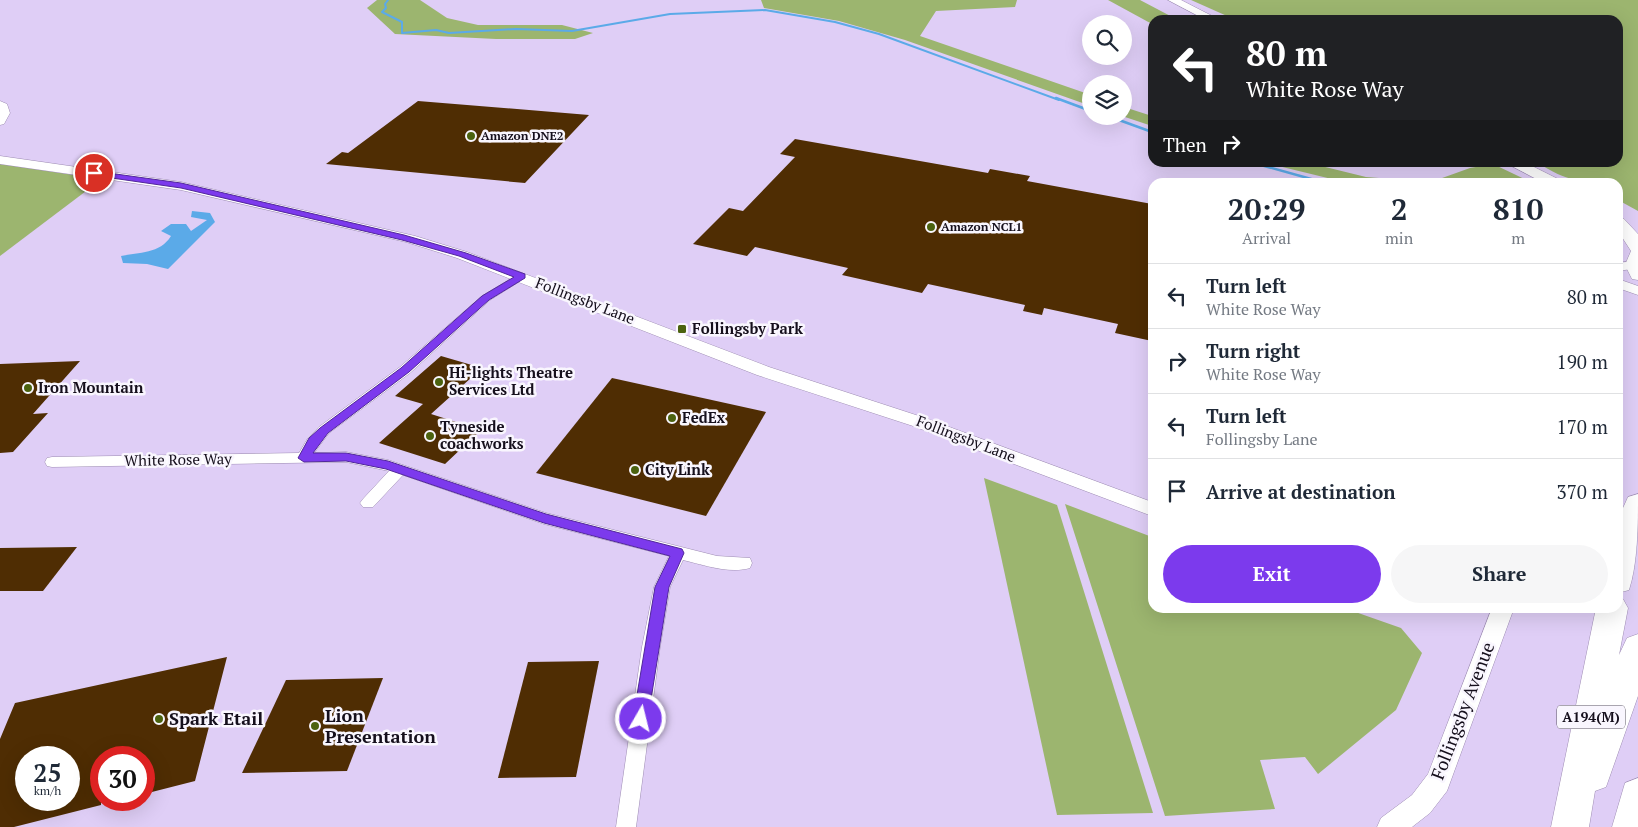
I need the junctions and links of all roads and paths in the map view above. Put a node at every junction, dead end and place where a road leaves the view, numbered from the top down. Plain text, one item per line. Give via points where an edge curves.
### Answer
1 (1173, 0) edge
2 (1204, 15) edge
3 (0, 104) edge
4 (0, 122) edge
5 (0, 160) edge
6 (1522, 167) edge
7 (1545, 178) edge
8 (1623, 213) edge
9 (1638, 220) edge
10 (1623, 227) edge
11 (1633, 262) edge
12 (521, 276) junction
13 (1623, 285) edge
14 (1638, 291) edge
15 (304, 458) junction
16 (52, 462) dead end
17 (400, 470) junction
18 (368, 503) dead end
19 (1638, 504) edge
20 (1148, 508) edge
21 (678, 553) junction
22 (1623, 554) edge
23 (744, 564) dead end
24 (1501, 613) edge
25 (1611, 613) edge
26 (1638, 648) edge
27 (1638, 796) edge
28 (626, 827) edge
29 (1390, 827) edge
30 (1570, 827) edge
31 (1576, 827) edge
32 (1631, 827) edge

1 - 2 main road
3 - 4 street via 5,113
5 - 12 street, Follingsby Lane via 181,186 410,239
6 - 7 main road
8 - 9 main road
10 - 11 main road via 1629,234
12 - 15 street via 486,298 405,370 324,430
12 - 20 street, Follingsby Lane via 763,371 919,422
13 - 14 street
15 - 16 street, White Rose Way
15 - 17 street, White Rose Way via 346,457
17 - 18 street
17 - 21 street, White Rose Way via 544,518
19 - 22 highway via 1628,527
21 - 23 street, White Rose Way
21 - 28 street via 662,587
24 - 29 street, Follingsby Avenue via 1438,782 1420,804
25 - 30 highway, A194(M)
26 - 31 highway, A194(M)
27 - 32 highway

